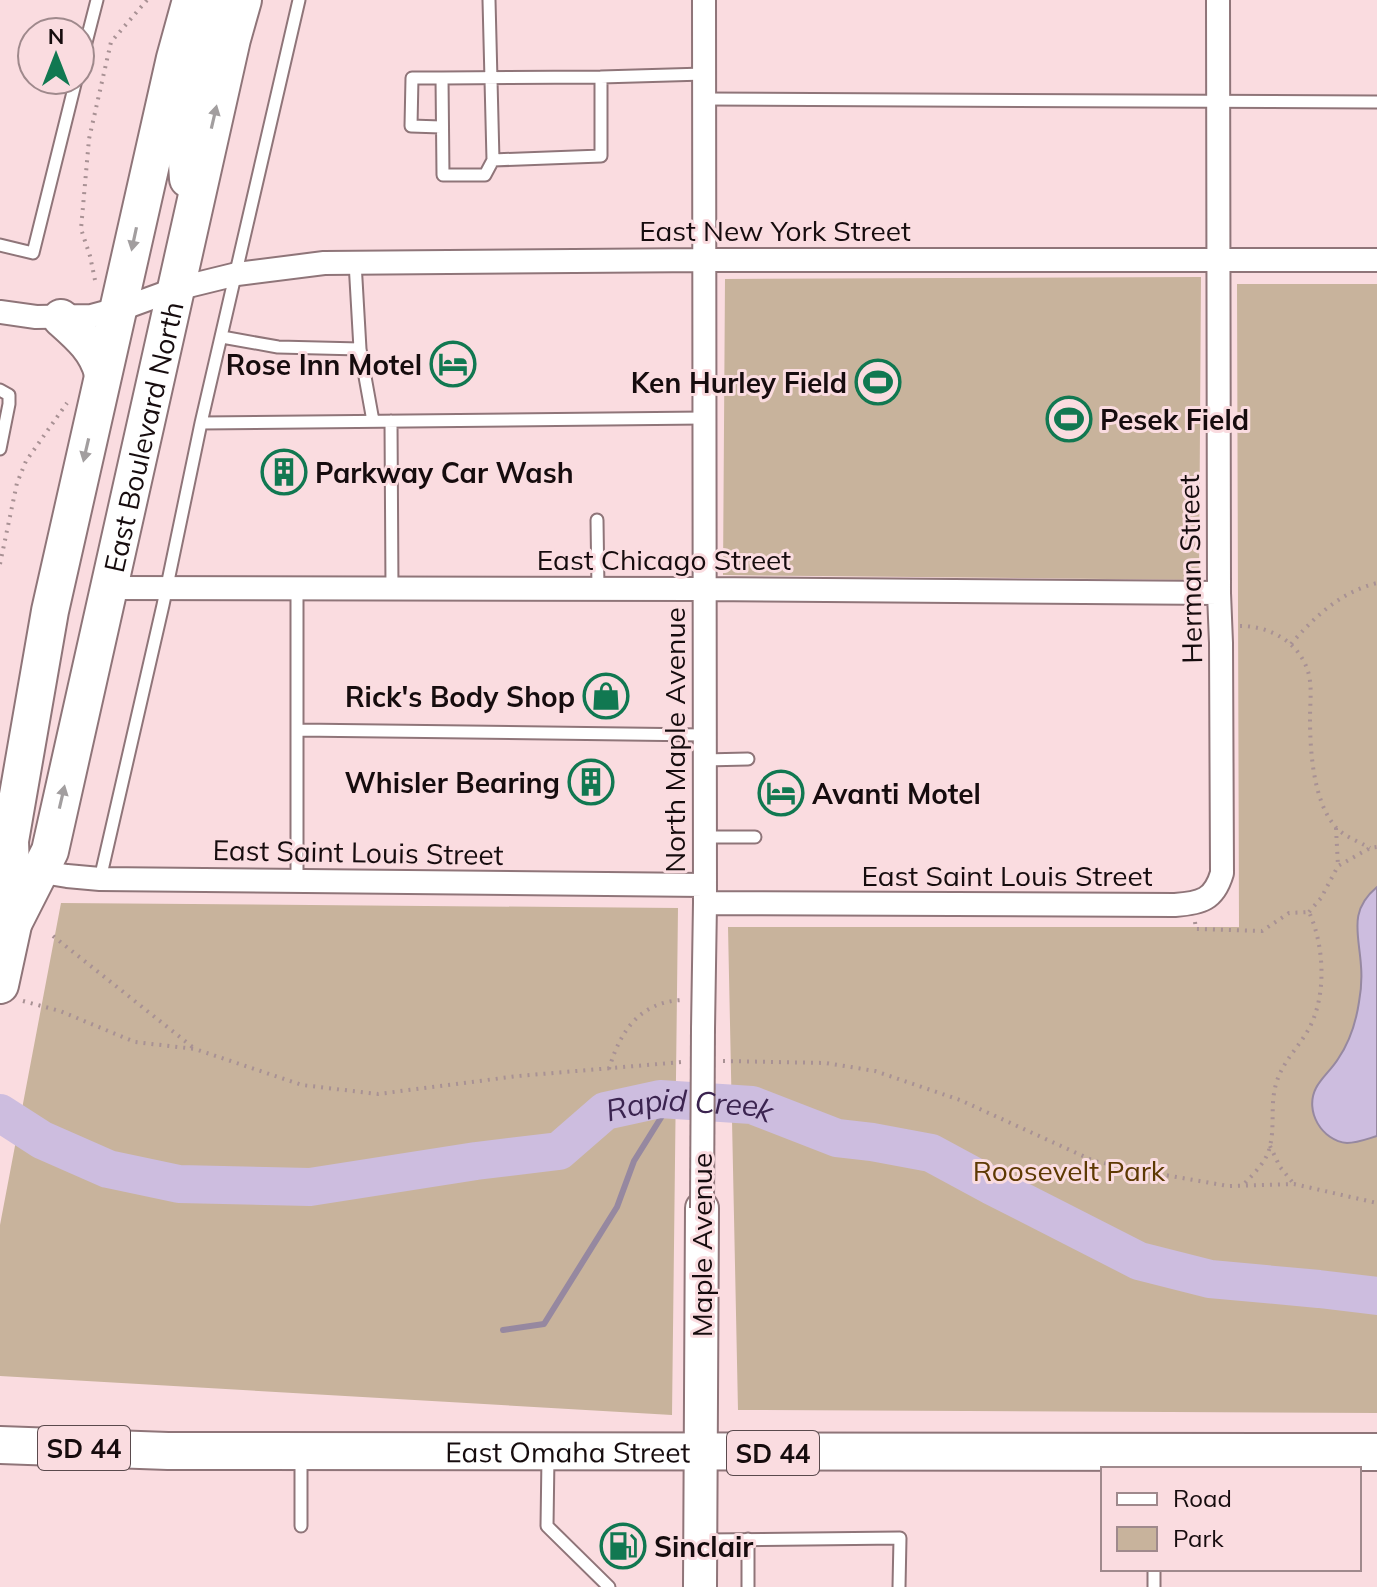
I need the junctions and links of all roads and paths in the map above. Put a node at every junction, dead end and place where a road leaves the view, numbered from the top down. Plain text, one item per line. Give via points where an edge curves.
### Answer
1 (147, 0) edge
2 (191, 0) edge
3 (219, 0) edge
4 (243, 0) edge
5 (299, 0) edge
6 (489, 0) edge
7 (704, 0) edge
8 (1218, 0) edge
9 (704, 74) junction
10 (492, 76) junction
11 (601, 77) junction
12 (442, 78) junction
13 (72, 96) edge
14 (704, 99) junction
15 (1218, 102) junction
16 (1377, 102) edge
17 (441, 127) junction
18 (159, 129) junction
19 (493, 160) junction
20 (191, 220) junction
21 (0, 245) edge
22 (1218, 259) junction
23 (705, 260) junction
24 (1377, 260) edge
25 (355, 262) junction
26 (237, 274) junction
27 (176, 289) junction
28 (107, 301) junction
29 (0, 312) edge
30 (61, 318) junction
31 (222, 337) junction
32 (360, 349) junction
33 (103, 374) junction
34 (0, 390) edge
35 (70, 397) dead end
36 (704, 418) junction
37 (373, 421) junction
38 (391, 421) junction
39 (201, 423) junction
40 (0, 449) edge
41 (597, 520) dead end
42 (0, 564) edge
43 (1377, 583) edge
44 (109, 588) junction
45 (166, 589) junction
46 (297, 589) junction
47 (392, 589) junction
48 (598, 589) junction
49 (704, 589) junction
50 (1219, 593) junction
51 (1221, 625) junction
52 (1291, 644) junction
53 (84, 698) junction
54 (298, 730) junction
55 (704, 735) junction
56 (748, 759) dead end
57 (704, 760) junction
58 (1336, 828) junction
59 (704, 837) junction
60 (755, 837) dead end
61 (1377, 847) edge
62 (1370, 848) junction
63 (1338, 866) junction
64 (25, 870) junction
65 (100, 879) junction
66 (297, 881) junction
67 (704, 894) junction
68 (1201, 899) junction
69 (1309, 912) junction
70 (53, 936) dead end
71 (7, 955) edge
72 (682, 1000) dead end
73 (195, 1049) dead end
74 (609, 1069) dead end
75 (1270, 1146) junction
76 (1294, 1184) dead end
77 (1242, 1186) dead end
78 (702, 1208) joint
79 (0, 1445) edge
80 (301, 1451) junction
81 (548, 1452) junction
82 (1377, 1452) edge
83 (700, 1453) junction
84 (301, 1526) dead end
85 (748, 1539) junction
86 (700, 1540) junction
87 (609, 1587) edge
88 (700, 1587) edge
89 (748, 1587) edge
90 (899, 1587) edge

1 - 28 path via 111,42 89,139 81,229
2 - 18 main road, East Boulevard North
3 - 20 main road via 184,115
20 -> 4 main road, East Boulevard North
5 - 26 lane
6 - 10 lane
7 - 9 street, North Maple Avenue
8 - 15 street, Herman Street
9 - 11 lane
9 - 14 street, North Maple Avenue
10 - 11 lane
10 - 12 lane
10 - 19 lane
11 - 19 lane via 601,156
12 - 17 lane
12 - 17 lane via 412,78 411,126
13 - 21 lane via 33,253
14 - 15 lane
14 - 23 street, North Maple Avenue
15 - 16 lane
15 - 22 street, Herman Street
17 - 19 lane via 443,175 485,175
18 - 27 main road via 167,216 154,268 157,278
18 -> 28 main road, East Boulevard North
20 - 27 main road, East Boulevard North
22 - 23 street, East New York Street
22 - 24 street, East New York Street
22 - 50 street, Herman Street
23 - 25 street, East New York Street
23 - 36 street, North Maple Avenue
25 - 26 street, East New York Street
25 - 32 lane
26 - 27 street, East New York Street
26 - 31 lane
27 - 28 street, East New York Street
27 - 44 main road, East Boulevard North
28 - 30 street, East New York Street via 91,316
28 - 33 main road, East Boulevard North
28 - 53 main road via 134,325 137,336 86,563
29 - 30 street, East New York Street
30 - 33 main road via 93,349
31 - 32 lane via 278,347
31 - 39 lane
32 - 37 lane
33 -> 64 main road, East Boulevard North via 40,668 43,746 29,828 32,864
34 - 40 lane via 9,395
35 - 42 path via 26,461
36 - 38 lane
36 - 49 street, North Maple Avenue
37 - 38 lane
37 - 39 lane
38 - 47 lane
39 - 45 lane
41 - 48 lane
43 - 52 path via 1337,600
44 - 45 street, East Chicago Street
44 - 53 main road, East Boulevard North
45 - 46 street, East Chicago Street
45 - 65 lane
46 - 47 street, East Chicago Street
46 - 54 lane
47 - 48 street, East Chicago Street
48 - 49 street, East Chicago Street
49 - 50 street, East Chicago Street
49 - 55 street, North Maple Avenue
50 - 51 street, Herman Street
51 - 52 path via 1256,626
51 - 68 street, Herman Street via 1222,873 1218,886
52 - 58 path via 1309,675 1317,784
64 -> 53 main road, East Boulevard North via 50,851
54 - 55 lane
54 - 66 lane
55 - 57 street, North Maple Avenue
56 - 57 lane
57 - 59 street, North Maple Avenue
58 - 62 path
58 - 63 path
59 - 60 lane
59 - 67 street, North Maple Avenue
61 - 62 path
62 - 63 path
63 - 69 path
64 - 65 street, East Saint Louis Street
64 - 71 main road, East Boulevard North
65 - 66 street, East Saint Louis Street
66 - 67 street, East Saint Louis Street
67 - 68 street, East Saint Louis Street via 1159,905
67 - 78 street, Maple Avenue, bridge
68 - 69 path via 1196,929 1262,931 1289,913
69 - 75 path via 1321,959 1318,1010 1278,1077
70 - 73 path
72 - 74 path via 659,1003 641,1015 616,1047
75 - 76 path
75 - 77 path
78 - 83 street, Maple Avenue
79 - 80 main road, East Omaha Street / SD 44
80 - 81 main road, East Omaha Street / SD 44
80 - 84 lane
81 - 83 main road, East Omaha Street / SD 44
81 - 87 lane via 547,1526
82 - 83 main road, East Omaha Street / SD 44
83 - 86 street, Maple Avenue
85 - 86 lane
85 - 89 lane
85 - 90 lane via 900,1538
86 - 88 street, Maple Avenue

